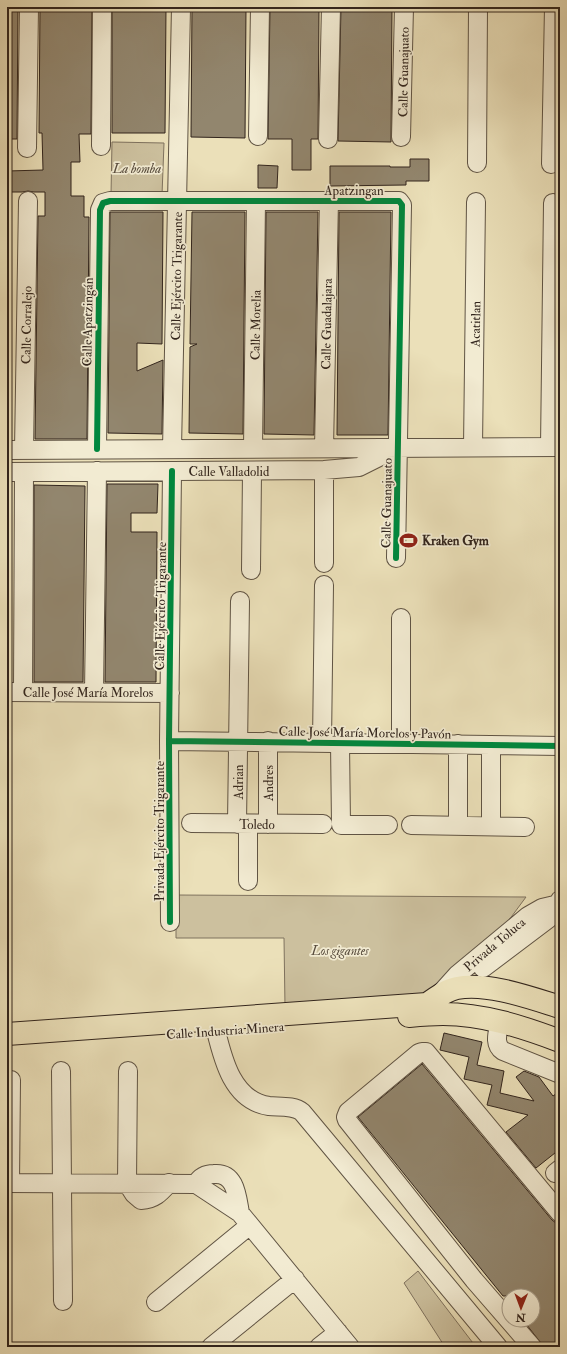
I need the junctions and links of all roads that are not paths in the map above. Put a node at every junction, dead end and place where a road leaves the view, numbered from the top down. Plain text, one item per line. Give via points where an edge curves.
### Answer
1 (29, 7) edge
2 (102, 7) edge
3 (182, 7) edge
4 (260, 7) edge
5 (331, 7) edge
6 (404, 7) edge
7 (478, 7) edge
8 (554, 7) edge
9 (258, 136) dead end
10 (401, 137) dead end
11 (328, 139) dead end
12 (101, 146) dead end
13 (27, 148) dead end
14 (477, 163) dead end
15 (551, 164) dead end
16 (178, 200) junction
17 (329, 200) junction
18 (28, 201) dead end
19 (110, 201) joint
20 (256, 201) junction
21 (476, 202) dead end
22 (553, 202) dead end
23 (473, 447) junction
24 (555, 447) edge
25 (253, 448) junction
26 (324, 448) junction
27 (398, 448) junction
28 (97, 449) junction
29 (172, 449) junction
30 (16, 450) edge
31 (324, 470) junction
32 (97, 471) junction
33 (172, 471) junction
34 (252, 471) junction
35 (15, 472) edge
36 (396, 558) dead end
37 (324, 563) dead end
38 (251, 570) dead end
39 (324, 585) dead end
40 (240, 601) dead end
41 (401, 618) dead end
42 (15, 692) edge
43 (94, 692) junction
44 (170, 693) junction
45 (170, 740) junction
46 (238, 741) junction
47 (268, 742) junction
48 (322, 742) junction
49 (340, 743) junction
50 (401, 743) junction
51 (458, 744) junction
52 (491, 745) junction
53 (560, 746) edge
54 (191, 823) dead end
55 (243, 824) junction
56 (268, 824) junction
57 (323, 824) dead end
58 (388, 825) dead end
59 (411, 825) dead end
60 (458, 826) junction
61 (492, 826) junction
62 (525, 827) dead end
63 (248, 881) dead end
64 (559, 902) edge
65 (170, 922) dead end
66 (442, 1003) junction
67 (560, 1007) edge
68 (500, 1021) junction
69 (216, 1031) junction
70 (7, 1034) edge
71 (560, 1041) edge
72 (7, 1045) edge
73 (61, 1070) dead end
74 (128, 1071) dead end
75 (560, 1074) edge
76 (12, 1080) dead end
77 (9, 1183) edge
78 (62, 1183) junction
79 (127, 1183) junction
80 (560, 1213) edge
81 (245, 1219) junction
82 (295, 1279) junction
83 (63, 1301) dead end
84 (156, 1302) dead end
85 (338, 1332) junction
86 (211, 1347) edge
87 (319, 1347) edge
88 (350, 1347) edge
89 (498, 1347) edge
90 (532, 1347) edge

1 - 13 street
2 - 12 street
3 - 16 street, Calle Ejército Trigarante
4 - 9 street
5 - 11 street
6 - 10 street, Calle Guanajuato
7 - 14 street
8 - 15 street
16 - 19 street, Apatzingan
16 - 20 street, Apatzingan
16 - 29 street, Calle Ejército Trigarante
17 - 20 street, Apatzingan
17 - 26 street, Calle Guadalajara
17 - 27 street, Apatzingan via 399,201 402,205
18 - 30 street, Calle Corralejo
19 - 28 street, Calle Apatzingán via 103,203 100,210
20 - 25 street, Calle Morelia
21 - 23 street, Acatitlan
22 - 24 street
23 - 24 street, Calle Valladolid
23 - 27 street, Calle Valladolid
25 - 26 street, Calle Valladolid
25 - 29 street, Calle Valladolid
26 - 27 street, Calle Valladolid
27 - 31 street, Calle Valladolid via 359,467
27 - 36 street, Calle Guanajuato
28 - 29 street, Calle Valladolid
28 - 30 street, Calle Valladolid
31 - 34 street, Calle Valladolid
31 - 37 street
32 - 33 street, Calle Valladolid
32 - 35 street, Calle Valladolid
32 - 43 street
33 - 34 street, Calle Valladolid
33 - 44 street, Calle Ejército Trigarante
34 - 38 street
35 - 42 street
39 - 48 street
40 - 46 street, Adrian
41 - 50 street
42 - 43 street, Calle José María Morelos
43 - 44 street, Calle José María Morelos
44 - 45 street, Calle Ejército Trigarante
45 - 46 street, Calle José María Morelos y Pavón
45 - 65 street, Privada Ejército Trigarante
46 - 47 street, Calle José María Morelos y Pavón
46 - 55 street, Adrian
47 - 48 street, Calle José María Morelos y Pavón
47 - 56 street, Andres
48 - 49 street, Calle José María Morelos y Pavón
49 - 50 street, Calle José María Morelos y Pavón
49 - 58 street via 341,825
50 - 51 street, Calle José María Morelos y Pavón
51 - 52 street, Calle José María Morelos y Pavón
51 - 60 street
52 - 53 street, Calle José María Morelos y Pavón
52 - 61 street
54 - 55 street, Toledo
55 - 56 street, Toledo
55 - 63 street, Adrian
56 - 57 street, Toledo
59 - 60 street
60 - 61 street
61 - 62 street
64 - 66 street, Privada Toluca via 528,916 457,975
66 - 67 main road, Privada Toluca via 471,986 493,989
66 - 68 main road via 471,1016
66 - 69 main road, Calle Industria Minera
66 - 70 main road, Calle Industria Minera
68 - 71 main road
68 - 75 street via 497,1042 500,1049
69 - 72 main road, Calle Industria Minera
69 - 89 street via 226,1065 242,1093 259,1104 296,1108 302,1112
73 - 78 street
74 - 79 street
76 - 77 street
77 - 78 street
78 - 79 street
78 - 83 street
79 - 81 street via 196,1184 203,1176 218,1173 230,1178
80 - 90 street via 426,1052 419,1053 348,1112 347,1120 465,1268
81 - 82 street
81 - 84 street
82 - 85 street
82 - 86 street
85 - 87 street
85 - 88 street

